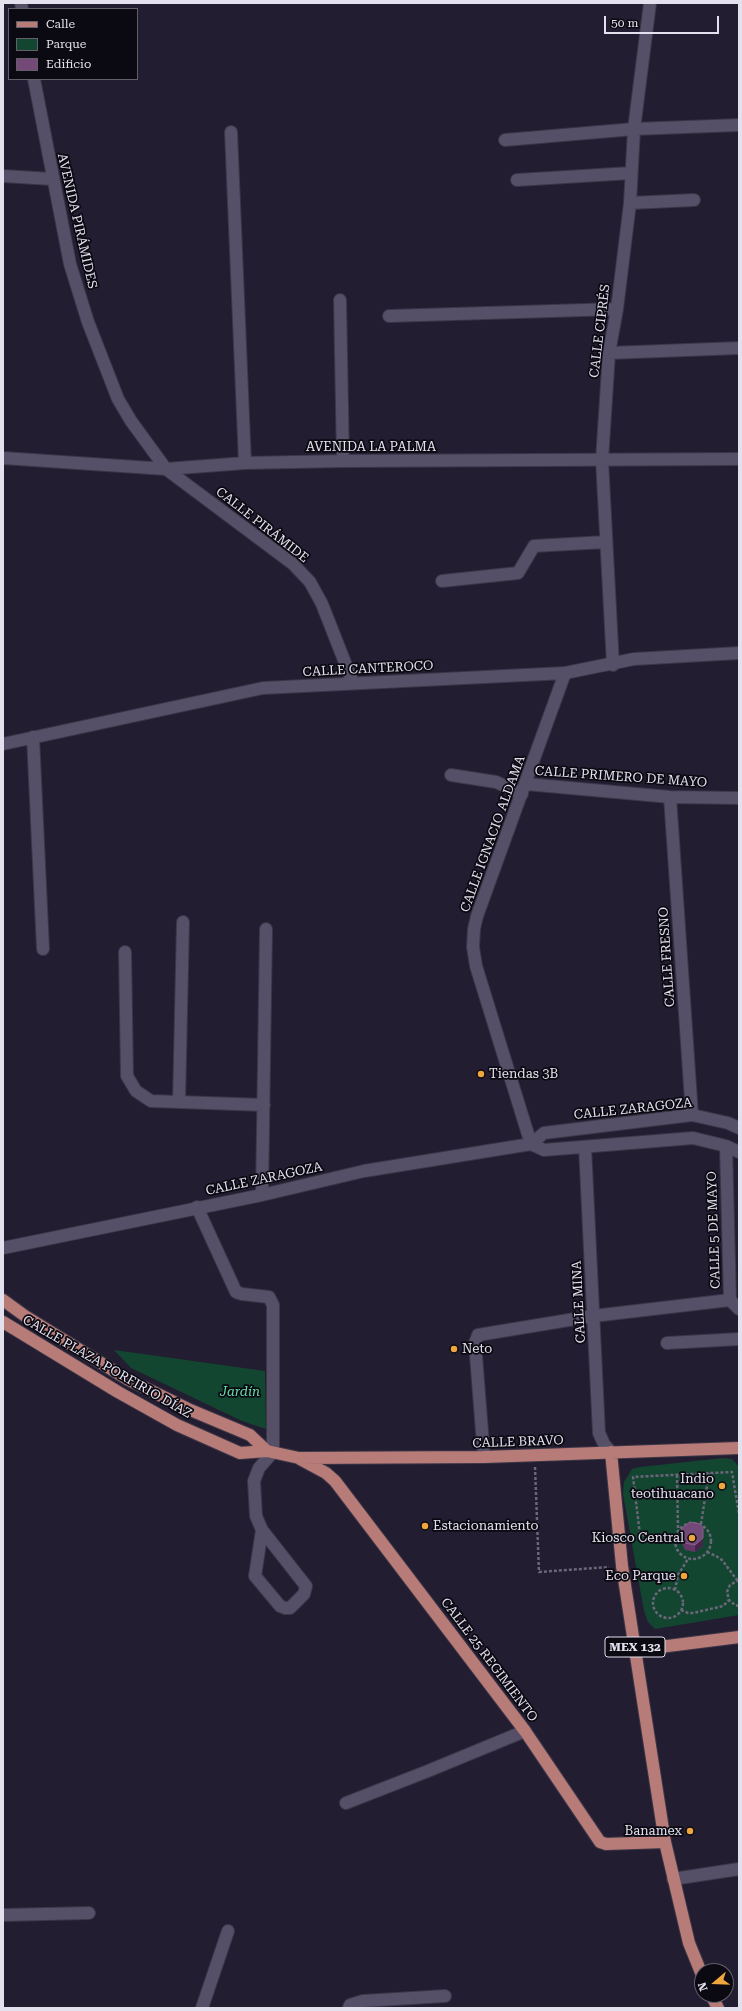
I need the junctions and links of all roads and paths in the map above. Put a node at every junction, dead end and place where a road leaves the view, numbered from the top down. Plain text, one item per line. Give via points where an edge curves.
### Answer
1 (650, 3) edge
2 (34, 80) edge
3 (739, 125) edge
4 (634, 129) junction
5 (231, 132) dead end
6 (505, 140) dead end
7 (631, 173) junction
8 (3, 176) edge
9 (52, 179) junction
10 (517, 180) dead end
11 (694, 200) dead end
12 (630, 203) junction
13 (340, 300) dead end
14 (617, 309) junction
15 (389, 316) dead end
16 (739, 348) edge
17 (609, 353) junction
18 (3, 458) edge
19 (739, 459) edge
20 (343, 460) junction
21 (602, 460) junction
22 (245, 463) junction
23 (166, 469) junction
24 (605, 542) junction
25 (442, 581) dead end
26 (739, 653) edge
27 (613, 664) junction
28 (565, 673) junction
29 (353, 684) junction
30 (33, 737) junction
31 (3, 744) edge
32 (451, 775) dead end
33 (524, 789) junction
34 (670, 797) junction
35 (739, 798) edge
36 (183, 922) dead end
37 (266, 929) dead end
38 (44, 949) dead end
39 (125, 952) dead end
40 (179, 1102) junction
41 (264, 1105) junction
42 (692, 1115) junction
43 (739, 1128) edge
44 (531, 1144) junction
45 (726, 1146) junction
46 (585, 1147) junction
47 (739, 1152) edge
48 (262, 1195) junction
49 (197, 1207) junction
50 (3, 1248) edge
51 (3, 1300) edge
52 (730, 1300) junction
53 (739, 1309) edge
54 (594, 1316) junction
55 (3, 1322) edge
56 (739, 1339) edge
57 (667, 1343) dead end
58 (739, 1448) edge
59 (270, 1451) junction
60 (611, 1452) junction
61 (535, 1455) junction
62 (484, 1457) junction
63 (298, 1458) junction
64 (709, 1474) junction
65 (677, 1475) junction
66 (739, 1514) edge
67 (701, 1524) junction
68 (678, 1529) junction
69 (262, 1530) junction
70 (674, 1537) junction
71 (707, 1552) junction
72 (688, 1558) junction
73 (622, 1566) junction
74 (738, 1580) edge
75 (675, 1590) junction
76 (729, 1600) junction
77 (739, 1606) edge
78 (681, 1610) junction
79 (739, 1637) edge
80 (636, 1650) junction
81 (525, 1731) junction
82 (346, 1802) dead end
83 (665, 1842) junction
84 (739, 1868) edge
85 (673, 1879) junction
86 (88, 1914) dead end
87 (3, 1915) edge
88 (228, 1931) dead end
89 (697, 1963) edge
90 (444, 1996) dead end
91 (202, 2008) edge
92 (349, 2008) edge

1 - 4 street, CALLE CIPRÉS
2 - 9 street, AVENIDA PIRÁMIDES
3 - 4 street
4 - 6 street
4 - 7 street, CALLE CIPRÉS
5 - 22 street
7 - 10 street
7 - 12 street, CALLE CIPRÉS
8 - 9 street
9 - 23 street, AVENIDA PIRÁMIDES via 70,264 108,375 131,421
11 - 12 street
12 - 14 street, CALLE CIPRÉS
13 - 20 street
14 - 15 street
14 - 17 street, CALLE CIPRÉS
16 - 17 street
17 - 21 street, CALLE CIPRÉS
18 - 23 street, AVENIDA LA PALMA
19 - 21 street, AVENIDA LA PALMA
20 - 21 street, AVENIDA LA PALMA
20 - 22 street, AVENIDA LA PALMA
21 - 24 street, CALLE CIPRÉS
22 - 23 street, AVENIDA LA PALMA
23 - 29 street, CALLE PIRÁMIDE via 292,564 310,582 322,604
24 - 25 street via 534,546 518,573
24 - 27 street, CALLE CIPRÉS
26 - 27 street, CALLE CANTEROCO via 634,659
27 - 28 street, CALLE CANTEROCO
28 - 29 street, CALLE CANTEROCO
28 - 33 street, CALLE IGNACIO ALDAMA
29 - 30 street, CALLE CANTEROCO via 263,688
30 - 31 street, CALLE CANTEROCO
30 - 38 street
32 - 33 street, CALLE PRIMERO DE MAYO
33 - 34 street, CALLE PRIMERO DE MAYO
33 - 44 street, CALLE IGNACIO ALDAMA via 477,916 473,948 476,966
34 - 35 street, CALLE PRIMERO DE MAYO
34 - 42 street, CALLE FRESNO
36 - 40 street
37 - 41 street
39 - 40 street via 127,1076 136,1091 151,1101
40 - 41 street
41 - 48 street
42 - 43 street, CALLE ZARAGOZA
42 - 44 street, CALLE ZARAGOZA via 544,1133
44 - 46 street, CALLE ZARAGOZA via 544,1150
44 - 48 street, CALLE ZARAGOZA via 364,1171
45 - 46 street, CALLE ZARAGOZA via 693,1138
45 - 47 street, CALLE ZARAGOZA
45 - 52 street, CALLE 5 DE MAYO
46 - 54 street, CALLE MINA
48 - 49 street, CALLE ZARAGOZA
49 - 50 street, CALLE ZARAGOZA
49 - 59 street via 236,1292 264,1296 272,1300
51 - 59 main road, CALLE PLAZA PORFIRIO DÍAZ via 127,1379 188,1409 250,1435
52 - 53 street, CALLE 5 DE MAYO
52 - 54 street
54 - 60 street, CALLE MINA via 598,1432
54 - 62 street via 483,1333 476,1339
55 - 59 main road, CALLE PLAZA PORFIRIO DÍAZ via 177,1425 240,1453
56 - 57 street
58 - 60 main road, CALLE BRAVO
59 - 63 main road, CALLE PLAZA PORFIRIO DÍAZ
59 - 69 street via 254,1481 256,1516
60 - 61 main road, CALLE BRAVO
60 - 73 main road, MEX 132
61 - 62 main road, CALLE BRAVO
61 - 73 path via 539,1572
62 - 63 main road, CALLE BRAVO
63 - 81 main road, CALLE 25 REGIMIENTO via 326,1473 335,1481
64 - 65 path
64 - 66 path via 732,1472
64 - 67 path
65 - 68 path
65 - 70 path via 633,1477 640,1535
67 - 68 path via 689,1522
67 - 71 path via 711,1537
68 - 70 path
69 - 69 street via 306,1586 304,1594 290,1608 280,1606 255,1576
70 - 72 path via 677,1551
71 - 72 path via 698,1558
71 - 74 path via 722,1560
72 - 75 path via 678,1576
73 - 80 main road, MEX 132
74 - 76 path via 728,1588
75 - 78 path via 682,1599
75 - 78 path via 662,1589 657,1593 654,1598 655,1611 665,1618
76 - 77 path
76 - 78 path via 723,1606 693,1613
79 - 80 main road
80 - 83 main road, MEX 132
81 - 82 street
81 - 83 main road, CALLE 25 REGIMIENTO via 600,1842
83 - 85 main road, MEX 132
84 - 85 street
85 - 89 main road, MEX 132 via 689,1943
86 - 87 street
88 - 91 street
90 - 92 street via 363,2001 350,2005

